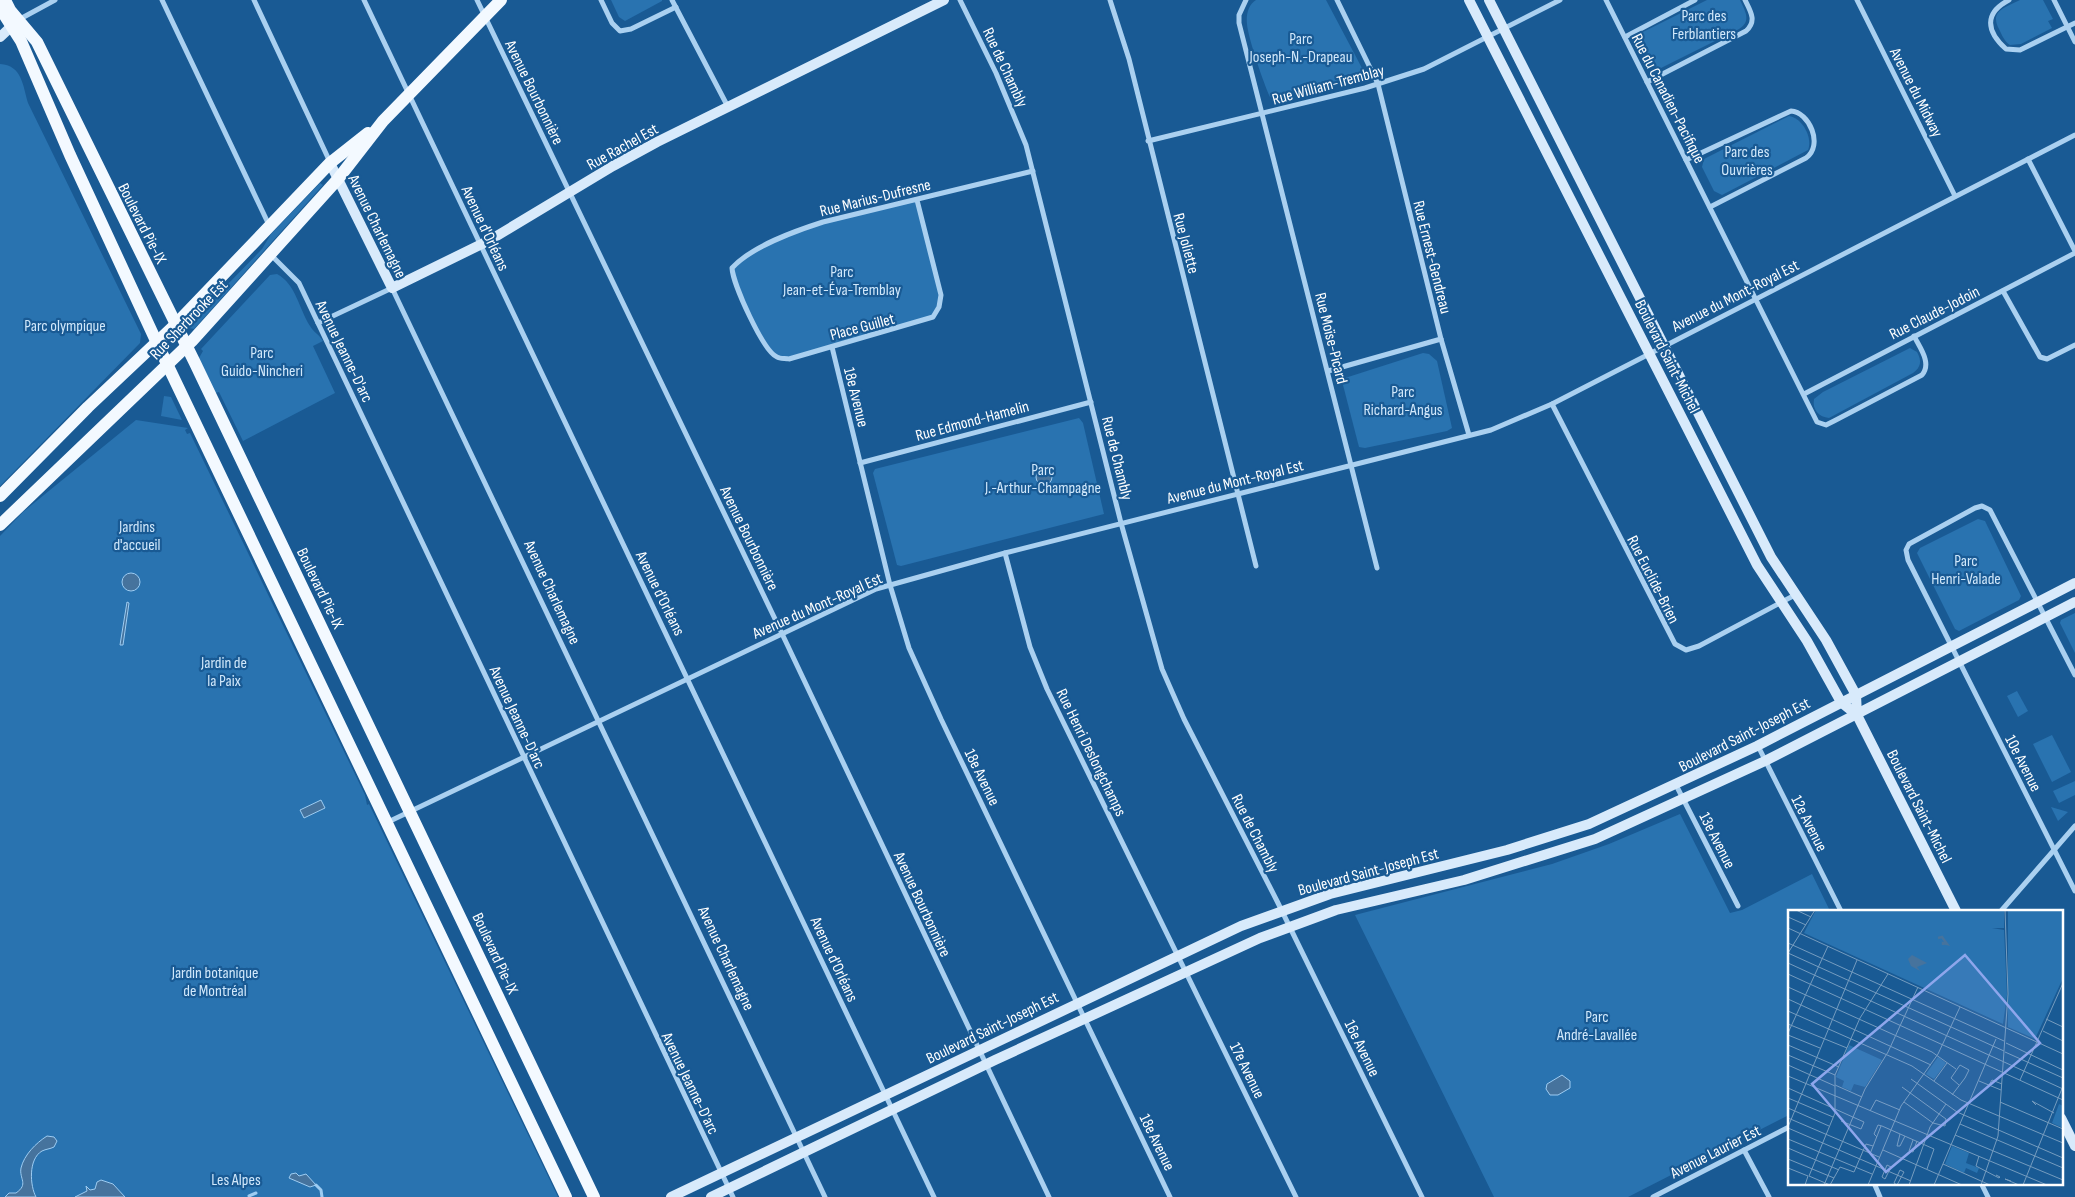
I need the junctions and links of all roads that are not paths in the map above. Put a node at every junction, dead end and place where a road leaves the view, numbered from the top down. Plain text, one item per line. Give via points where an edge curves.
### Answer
1 (5, 0) edge
2 (54, 0) edge
3 (162, 0) edge
4 (254, 0) edge
5 (364, 0) edge
6 (477, 0) edge
7 (501, 0) edge
8 (601, 0) edge
9 (672, 0) edge
10 (944, 0) edge
11 (960, 0) edge
12 (1110, 0) edge
13 (1246, 0) edge
14 (1337, 0) edge
15 (1469, 0) edge
16 (1489, 0) edge
17 (1560, 0) edge
18 (1606, 0) edge
19 (1695, 0) edge
20 (1745, 0) edge
21 (1857, 0) edge
22 (2009, 0) edge
23 (2054, 0) edge
24 (676, 7) junction
25 (0, 8) edge
26 (485, 17) junction
27 (2075, 23) edge
28 (10, 24) edge
29 (2068, 27) junction
30 (1504, 29) junction
31 (1488, 36) junction
32 (0, 37) edge
33 (1625, 37) junction
34 (2075, 42) edge
35 (1647, 82) junction
36 (1378, 84) junction
37 (410, 94) junction
38 (728, 108) junction
39 (1263, 114) junction
40 (383, 121) junction
41 (2075, 136) edge
42 (1148, 141) junction
43 (2028, 159) junction
44 (1686, 160) junction
45 (330, 162) junction
46 (1033, 171) junction
47 (338, 179) junction
48 (570, 193) junction
49 (1956, 196) junction
50 (917, 200) junction
51 (1710, 207) junction
52 (269, 226) junction
53 (480, 245) junction
54 (2075, 252) edge
55 (271, 255) junction
56 (732, 268) joint
57 (392, 288) junction
58 (2003, 291) junction
59 (1755, 298) junction
60 (318, 323) junction
61 (176, 324) junction
62 (1914, 336) junction
63 (1441, 339) junction
64 (157, 343) junction
65 (1664, 345) junction
66 (2075, 345) edge
67 (187, 346) junction
68 (832, 347) junction
69 (1649, 353) junction
70 (168, 365) junction
71 (1328, 371) junction
72 (1804, 394) junction
73 (1091, 402) junction
74 (1552, 404) junction
75 (1469, 435) junction
76 (860, 463) junction
77 (1352, 465) junction
78 (1238, 493) junction
79 (0, 496) edge
80 (1121, 524) junction
81 (0, 525) edge
82 (1005, 553) junction
83 (1256, 566) dead end
84 (1377, 568) dead end
85 (2075, 583) edge
86 (890, 586) junction
87 (1795, 595) junction
88 (1781, 602) junction
89 (2038, 602) junction
90 (2075, 602) edge
91 (2046, 617) junction
92 (782, 634) junction
93 (1951, 646) junction
94 (1959, 662) junction
95 (2075, 675) edge
96 (688, 679) junction
97 (1856, 695) junction
98 (1841, 702) junction
99 (1857, 715) junction
100 (598, 722) junction
101 (1757, 746) junction
102 (523, 756) junction
103 (1765, 761) junction
104 (1676, 785) junction
105 (1684, 800) junction
106 (410, 812) junction
107 (388, 822) junction
108 (2075, 826) edge
109 (2054, 849) junction
110 (2075, 890) edge
111 (1738, 906) dead end
112 (1282, 910) junction
113 (1840, 910) edge
114 (1955, 910) edge
115 (2002, 910) edge
116 (1290, 926) junction
117 (1177, 955) junction
118 (1185, 971) junction
119 (1077, 1003) junction
120 (1085, 1018) junction
121 (978, 1051) junction
122 (985, 1065) junction
123 (886, 1096) junction
124 (893, 1109) junction
125 (2062, 1120) edge
126 (1788, 1128) edge
127 (796, 1138) junction
128 (2075, 1146) edge
129 (1744, 1150) junction
130 (803, 1152) junction
131 (721, 1173) junction
132 (1874, 1184) edge
133 (1982, 1184) edge
134 (730, 1193) edge
135 (566, 1197) edge
136 (594, 1197) edge
137 (671, 1197) edge
138 (711, 1197) edge
139 (825, 1197) edge
140 (934, 1197) edge
141 (1048, 1197) edge
142 (1170, 1197) edge
143 (1296, 1197) edge
144 (1422, 1197) edge
145 (1653, 1197) edge
146 (1768, 1197) edge
147 (1880, 1197) edge
148 (1988, 1197) edge

1 - 28 main road, Boulevard Pie-IX via 10,10
2 - 28 street
3 - 52 street
4 - 45 street, Avenue Charlemagne
5 - 37 street, Avenue d'Orléans
6 - 26 street, Avenue Bourbonnière
7 - 26 main road, Rue Sherbrooke Est
8 - 24 street via 612,23 625,32
9 - 24 street
10 - 38 main road, Rue Rachel Est
11 - 46 street, Rue de Chambly via 1017,120
12 - 42 street, Rue Joliette via 1123,34
13 - 39 street, Rue Moïse-Picard via 1239,14 1239,23
14 - 36 street, Rue Ernest-Gendreau
15 - 31 main road, Boulevard Saint-Michel
16 - 30 main road, Boulevard Saint-Michel
17 - 30 street, Rue William-Tremblay
18 - 33 street, Rue du Canadien-Pacifique
19 - 33 street
20 - 35 street via 1753,17 1746,31
21 - 49 street, Avenue du Midway
22 - 29 street via 1997,6 1990,18 2000,44 2006,49 2020,50
23 - 29 street
24 - 38 street
25 - 28 main road, Boulevard Pie-IX
26 - 37 main road, Rue Sherbrooke Est
26 - 48 street, Avenue Bourbonnière
27 - 29 street
28 - 32 main road
28 - 61 main road, Boulevard Pie-IX via 37,42
28 - 64 main road, Boulevard Pie-IX via 34,67 70,155
29 - 34 street
30 - 31 street, Rue William-Tremblay
30 - 65 main road, Boulevard Saint-Michel
31 - 36 street, Rue William-Tremblay via 1424,69
31 - 69 main road, Boulevard Saint-Michel
33 - 35 street, Rue du Canadien-Pacifique
35 - 44 street, Rue du Canadien-Pacifique
36 - 39 street, Rue William-Tremblay
36 - 63 street, Rue Ernest-Gendreau
37 - 40 main road, Rue Sherbrooke Est
37 - 53 street, Avenue d'Orléans
38 - 48 main road, Rue Rachel Est via 613,166
39 - 42 street, Rue William-Tremblay
39 - 71 street, Rue Moïse-Picard
40 - 45 main road, Rue Sherbrooke Est
40 - 47 main road, Rue Sherbrooke Est
41 - 43 street, Avenue du Mont-Royal Est
42 - 78 street, Rue Joliette
43 - 49 street, Avenue du Mont-Royal Est
43 - 54 street
44 - 51 street, Rue du Canadien-Pacifique
44 - 51 street via 1791,111 1804,118 1815,138 1814,149 1806,158
45 - 47 main road, Avenue Charlemagne
45 - 52 main road, Rue Sherbrooke Est
46 - 50 street, Rue Marius-Dufresne
46 - 73 street, Rue de Chambly
47 - 55 main road, Rue Sherbrooke Est
47 - 57 main road, Avenue Charlemagne
48 - 53 main road, Rue Rachel Est
48 - 92 street, Avenue Bourbonnière
49 - 59 street, Avenue du Mont-Royal Est
50 - 56 street, Rue Marius-Dufresne via 794,232 741,259
50 - 68 street, Place Guillet via 941,295 940,306 933,317 923,322
51 - 59 street, Rue du Canadien-Pacifique
52 - 61 main road, Rue Sherbrooke Est
53 - 57 main road, Rue Rachel Est
53 - 96 street, Avenue d'Orléans
54 - 58 street, Rue Claude-Jodoin
55 - 60 street, Avenue Jeanne-D'arc via 295,277
55 - 67 main road, Rue Sherbrooke Est
56 - 68 street, Place Guillet via 737,288 767,348 777,357 789,359
57 - 60 street, Rue Rachel Est
57 - 100 street, Avenue Charlemagne
58 - 62 street, Rue Claude-Jodoin
58 - 66 street via 2035,352 2044,358
59 - 65 street, Avenue du Mont-Royal Est
59 - 72 street, Rue du Canadien-Pacifique
60 - 102 street, Avenue Jeanne-D'arc
61 - 64 main road, Rue Sherbrooke Est
61 - 67 main road, Boulevard Pie-IX
62 - 72 street, Rue Claude-Jodoin
62 - 72 street, Rue du Canadien-Pacifique via 1926,366 1922,375 1910,382 1826,425 1813,418
63 - 71 street
63 - 75 street, Rue Ernest-Gendreau
64 - 70 main road, Boulevard Pie-IX
64 - 79 main road, Rue Sherbrooke Est
65 - 69 street, Avenue du Mont-Royal Est
65 - 87 main road, Boulevard Saint-Michel via 1770,557
67 - 70 main road, Rue Sherbrooke Est
67 - 106 main road, Boulevard Pie-IX
68 - 76 street, 18e Avenue
69 - 74 street, Avenue du Mont-Royal Est
69 - 88 main road, Boulevard Saint-Michel via 1757,565
70 - 81 main road, Rue Sherbrooke Est
70 - 107 main road, Boulevard Pie-IX
71 - 77 street, Rue Moïse-Picard
73 - 76 street, Rue Edmond-Hamelin
73 - 80 street, Rue de Chambly
74 - 75 street, Avenue du Mont-Royal Est via 1512,422
74 - 88 street, Rue Euclide-Brien via 1675,644 1686,650 1699,646
75 - 77 street, Avenue du Mont-Royal Est
76 - 86 street, 18e Avenue
77 - 78 street, Avenue du Mont-Royal Est
77 - 84 street, Rue Moïse-Picard
78 - 80 street, Avenue du Mont-Royal Est
78 - 83 street, Rue Joliette
80 - 82 street, Avenue du Mont-Royal Est
80 - 112 street, Rue de Chambly via 1162,669 1184,719
82 - 86 street, Avenue du Mont-Royal Est
82 - 117 street, Rue Henri Deslongchamps via 1030,647 1046,689
85 - 89 main road, Boulevard Saint-Joseph Est
86 - 92 street, Avenue du Mont-Royal Est via 860,596
86 - 119 street, 18e Avenue via 910,648 941,719
87 - 88 street, Rue Euclide-Brien
87 - 97 main road, Boulevard Saint-Michel via 1826,640
88 - 98 main road, Boulevard Saint-Michel via 1807,640
89 - 91 street
89 - 93 main road, Boulevard Saint-Joseph Est
89 - 93 street, 10e Avenue via 1993,514 1986,508 1975,508 1913,541 1906,550
90 - 91 main road, Boulevard Saint-Joseph Est
91 - 94 main road, Boulevard Saint-Joseph Est
91 - 95 street
92 - 96 street, Avenue du Mont-Royal Est
92 - 121 street, Avenue Bourbonnière
93 - 94 street, 10e Avenue
93 - 97 main road, Boulevard Saint-Joseph Est
94 - 99 main road, Boulevard Saint-Joseph Est
94 - 109 street, 10e Avenue
96 - 100 street, Avenue du Mont-Royal Est
96 - 123 street, Avenue d'Orléans
97 - 98 main road, Boulevard Saint-Joseph Est
97 - 99 main road, Boulevard Saint-Michel
98 - 99 main road, Boulevard Saint-Michel
98 - 101 main road, Boulevard Saint-Joseph Est
99 - 103 main road, Boulevard Saint-Joseph Est
99 - 114 main road, Boulevard Saint-Michel
100 - 102 street, Avenue du Mont-Royal Est
100 - 127 street, Avenue Charlemagne
101 - 103 street, 12e Avenue
101 - 104 main road, Boulevard Saint-Joseph Est
102 - 106 street, Avenue du Mont-Royal Est
102 - 131 street, Avenue Jeanne-D'arc
103 - 105 main road, Boulevard Saint-Joseph Est
103 - 113 street, 12e Avenue
104 - 105 street, 13e Avenue
104 - 112 main road, Boulevard Saint-Joseph Est via 1589,824
105 - 111 street, 13e Avenue
105 - 116 main road, Boulevard Saint-Joseph Est via 1595,839 1525,862 1344,908
106 - 107 street, Avenue du Mont-Royal Est
106 - 136 main road, Boulevard Pie-IX
107 - 135 main road, Boulevard Pie-IX
108 - 109 street
109 - 110 street, 10e Avenue
109 - 115 street
112 - 116 street, 16e Avenue
112 - 117 main road, Boulevard Saint-Joseph Est
116 - 118 main road, Boulevard Saint-Joseph Est
116 - 144 street, 16e Avenue
117 - 118 street, 17e Avenue
117 - 119 main road, Boulevard Saint-Joseph Est
118 - 120 main road, Boulevard Saint-Joseph Est
118 - 143 street, 17e Avenue
119 - 120 street, 18e Avenue
119 - 121 main road, Boulevard Saint-Joseph Est
120 - 122 main road, Boulevard Saint-Joseph Est
120 - 142 street, 18e Avenue
121 - 122 street, Avenue Bourbonnière
121 - 123 main road, Boulevard Saint-Joseph Est
122 - 124 main road, Boulevard Saint-Joseph Est
122 - 141 street, Avenue Bourbonnière
123 - 124 street, Avenue d'Orléans
123 - 127 main road, Boulevard Saint-Joseph Est
124 - 130 main road, Boulevard Saint-Joseph Est
124 - 140 street, Avenue d'Orléans
125 - 128 main road
126 - 129 street, Avenue Laurier Est
127 - 130 street, Avenue Charlemagne
127 - 131 main road, Boulevard Saint-Joseph Est
129 - 145 street, Avenue Laurier Est
129 - 146 street
130 - 134 main road, Boulevard Saint-Joseph Est
130 - 139 street, Avenue Charlemagne
131 - 134 street, Avenue Jeanne-D'arc
131 - 137 main road, Boulevard Saint-Joseph Est
132 - 147 street
133 - 148 street
134 - 138 main road, Boulevard Saint-Joseph Est

